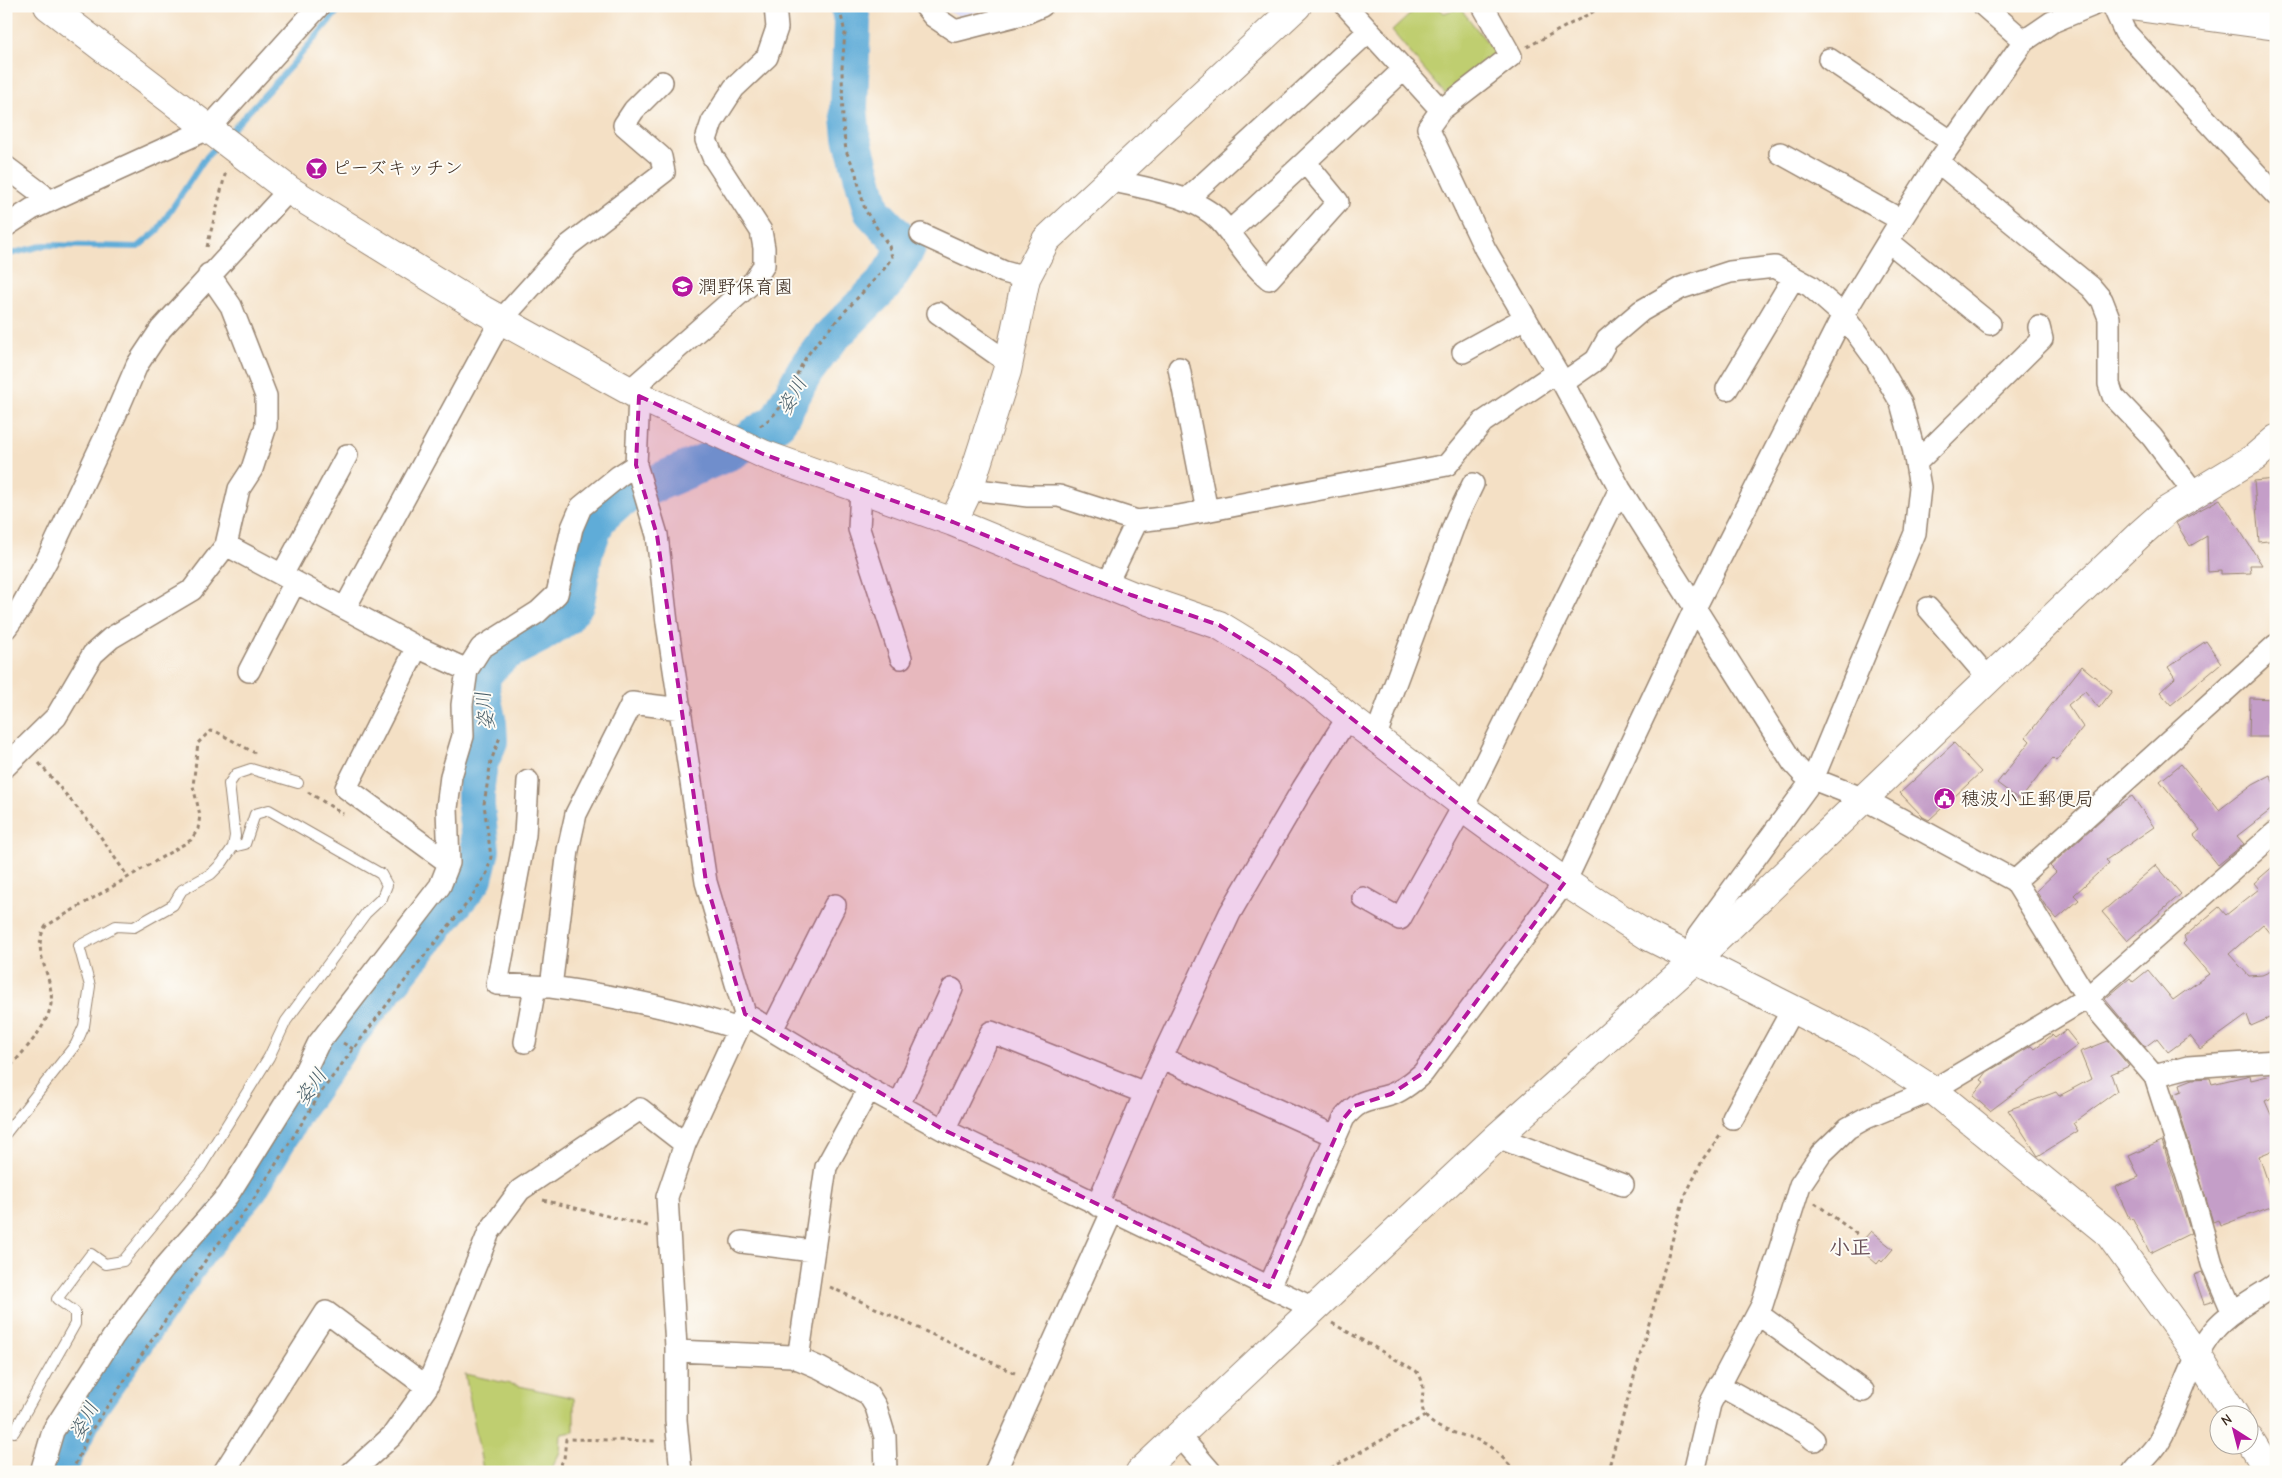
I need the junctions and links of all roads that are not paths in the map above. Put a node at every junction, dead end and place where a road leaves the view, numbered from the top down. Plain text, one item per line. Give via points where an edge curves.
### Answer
1 (48, 6) edge
2 (319, 6) edge
3 (775, 6) edge
4 (925, 6) edge
5 (1042, 6) edge
6 (1297, 6) edge
7 (1346, 6) edge
8 (1483, 6) edge
9 (1984, 6) edge
10 (2091, 6) edge
11 (2113, 6) edge
12 (2130, 6) edge
13 (2276, 26) edge
14 (1369, 31) junction
15 (2024, 41) junction
16 (1829, 59) dead end
17 (1404, 69) junction
18 (662, 82) dead end
19 (1440, 110) junction
20 (208, 129) junction
21 (1952, 142) junction
22 (1780, 153) dead end
23 (1305, 162) junction
24 (1938, 162) junction
25 (6, 167) edge
26 (1110, 180) junction
27 (289, 190) junction
28 (2276, 195) edge
29 (1186, 200) junction
30 (48, 202) junction
31 (1902, 220) junction
32 (6, 226) edge
33 (1229, 232) junction
34 (922, 234) dead end
35 (1888, 241) junction
36 (209, 274) junction
37 (1794, 277) junction
38 (1026, 278) junction
39 (938, 314) dead end
40 (1842, 315) junction
41 (1525, 318) junction
42 (501, 320) junction
43 (1990, 324) dead end
44 (2038, 327) dead end
45 (1463, 352) dead end
46 (1009, 363) junction
47 (1179, 368) dead end
48 (1560, 377) junction
49 (1727, 389) dead end
50 (634, 394) junction
51 (2276, 439) edge
52 (347, 455) dead end
53 (1916, 463) junction
54 (636, 465) junction
55 (1473, 484) dead end
56 (861, 489) junction
57 (969, 489) junction
58 (1620, 489) junction
59 (2195, 494) junction
60 (1207, 511) junction
61 (1137, 521) junction
62 (952, 522) junction
63 (226, 545) junction
64 (288, 578) junction
65 (1106, 584) junction
66 (345, 608) junction
67 (1696, 608) junction
68 (1928, 608) dead end
69 (6, 628) edge
70 (2276, 645) edge
71 (417, 647) junction
72 (901, 658) dead end
73 (467, 670) junction
74 (249, 671) dead end
75 (1989, 679) junction
76 (680, 710) junction
77 (1348, 717) junction
78 (1375, 738) junction
79 (6, 766) edge
80 (1812, 779) junction
81 (528, 781) dead end
82 (298, 784) road end
83 (1864, 799) junction
84 (1464, 805) junction
85 (2276, 832) edge
86 (233, 847) junction
87 (449, 863) junction
88 (2015, 880) junction
89 (1565, 882) junction
90 (1363, 898) dead end
91 (835, 905) dead end
92 (1694, 961) junction
93 (543, 987) junction
94 (952, 989) dead end
95 (2087, 998) junction
96 (1792, 1010) junction
97 (742, 1021) junction
98 (772, 1030) junction
99 (525, 1042) dead end
100 (1162, 1058) junction
101 (2276, 1062) edge
102 (2154, 1076) junction
103 (869, 1089) junction
104 (1933, 1090) junction
105 (1145, 1094) junction
106 (899, 1105) junction
107 (1733, 1118) road end
108 (944, 1130) junction
109 (6, 1134) edge
110 (1335, 1136) junction
111 (1497, 1136) junction
112 (685, 1144) junction
113 (1623, 1185) dead end
114 (1104, 1209) junction
115 (742, 1242) dead end
116 (812, 1251) junction
117 (2276, 1284) edge
118 (1269, 1287) junction
119 (1314, 1310) junction
120 (2234, 1313) junction
121 (1758, 1314) junction
122 (676, 1351) junction
123 (2197, 1356) junction
124 (798, 1359) junction
125 (1719, 1385) junction
126 (427, 1387) junction
127 (1863, 1391) dead end
128 (2228, 1406) edge
129 (6, 1430) edge
130 (1179, 1435) junction
131 (1814, 1440) dead end
132 (2260, 1456) edge
133 (41, 1472) edge
134 (224, 1472) edge
135 (352, 1472) edge
136 (681, 1472) edge
137 (886, 1472) edge
138 (995, 1472) edge
139 (1140, 1472) edge
140 (1211, 1472) edge
141 (1694, 1472) edge
142 (2133, 1472) edge
143 (2270, 1472) edge

1 - 20 street
2 - 20 street
3 - 50 street via 777,28 767,57 734,88 712,122 706,140 713,157 761,231 764,265 754,281
4 - 5 street via 933,16 955,31
6 - 26 street
7 - 14 street
8 - 19 street via 1511,56
9 - 15 street
10 - 15 street via 2052,22
11 - 28 street via 2125,32
12 - 13 street
14 - 17 street
14 - 29 street
15 - 21 street
16 - 21 street
17 - 19 street
17 - 23 street
18 - 42 street via 624,125 661,157 664,172 569,245
19 - 41 street via 1428,128 1486,249
20 - 27 street
20 - 30 street
21 - 24 street
22 - 31 street
23 - 33 street
23 - 33 street via 1338,202 1270,280 1257,269
24 - 31 street
24 - 59 street via 2091,287 2102,300 2109,318 2109,384 2113,396 2152,437
25 - 30 street
26 - 29 street
26 - 38 street via 1046,240
27 - 36 street
27 - 42 street
29 - 33 street via 1211,213
30 - 32 street
31 - 35 street
34 - 38 street via 1004,272
35 - 40 street
35 - 43 street
36 - 63 street via 231,306 266,396 266,426 252,469 239,489
36 - 69 street via 161,328 137,365 47,560
37 - 40 street via 1810,286
37 - 48 street via 1775,267 1730,272 1681,288 1641,311 1607,340 1596,360
37 - 49 street
38 - 46 street
39 - 46 street
40 - 53 street via 1876,360 1901,403
40 - 67 street
41 - 45 street
41 - 48 street
42 - 50 street
42 - 66 street
44 - 53 street via 2042,339
46 - 57 street
47 - 60 street
48 - 58 street
48 - 60 street via 1483,422 1447,464
50 - 54 street
50 - 56 street via 763,454
51 - 59 street via 2254,458
52 - 64 street
53 - 80 street via 1920,487 1915,533
54 - 73 street via 581,506 572,528 557,594 538,612 481,648
54 - 76 street via 657,535
55 - 78 street via 1457,517
56 - 62 street
56 - 72 street via 859,529
57 - 61 street via 1059,496
57 - 62 street
58 - 67 street
58 - 84 street
59 - 75 street via 2166,511 2139,535
60 - 61 street
61 - 65 street
62 - 65 street
63 - 64 street
63 - 79 street via 192,590 111,638 93,654 56,716
64 - 66 street
64 - 74 street
65 - 77 street via 1219,625 1289,668
66 - 71 street
67 - 80 street via 1793,763
67 - 89 street
68 - 75 street
70 - 88 street
71 - 73 street
71 - 87 street via 346,788
73 - 87 street via 462,705 464,736 451,776 447,808
75 - 83 street
76 - 93 street via 632,703 576,814
76 - 97 street via 706,882
77 - 78 street
77 - 100 street via 1230,912
78 - 84 street
80 - 83 street
80 - 92 street via 1698,936
81 - 93 street via 525,835 497,984
82 - 86 lane via 251,769 236,774 229,784 235,836
83 - 88 street
83 - 92 street
84 - 89 street via 1468,812
84 - 90 street via 1400,919
85 - 95 street
86 - 109 lane via 211,874 182,890 173,906 134,928 116,926 79,946 90,986 84,1026 76,1044
86 - 129 lane via 245,844 254,814 269,810 381,874 387,886 382,898 366,913 286,1021 269,1057 200,1168 123,1262 105,1264 91,1254 57,1299 74,1312 75,1324 14,1432
87 - 133 street via 440,886 318,1044 303,1075 228,1194 163,1269 113,1337 54,1431
88 - 95 street
89 - 92 street via 1648,936
89 - 110 street via 1423,1073 1411,1084 1391,1094 1354,1106
91 - 98 street
92 - 96 street
92 - 111 street
93 - 97 street via 613,996 713,1020
93 - 99 street
94 - 106 street
95 - 102 street
95 - 104 street
96 - 104 street via 1860,1043
96 - 107 street
97 - 98 street
97 - 112 street
98 - 103 street
100 - 105 street
100 - 110 street
101 - 102 street via 2188,1067
102 - 120 street via 2212,1264
103 - 106 street
103 - 116 street via 826,1167
104 - 121 street via 1848,1128 1821,1154 1799,1190
104 - 123 street via 2109,1234
105 - 108 street via 991,1032
105 - 114 street
106 - 108 street
108 - 114 street
110 - 118 street
111 - 113 street
111 - 119 street
112 - 122 street via 667,1197
112 - 126 street via 640,1109 520,1190 489,1232
114 - 118 street
114 - 138 street via 1035,1383
115 - 116 street
116 - 124 street
117 - 120 street
118 - 119 street
119 - 130 street
120 - 123 street via 2216,1327
121 - 125 street
121 - 127 street
122 - 124 street via 792,1356
122 - 136 street via 676,1420
123 - 128 street
123 - 142 street via 2158,1444
124 - 137 street via 868,1394 876,1407 885,1437
125 - 131 street
125 - 141 street via 1710,1404
126 - 134 street via 326,1312
126 - 135 street via 392,1436
130 - 139 street
130 - 140 street
132 - 143 street

